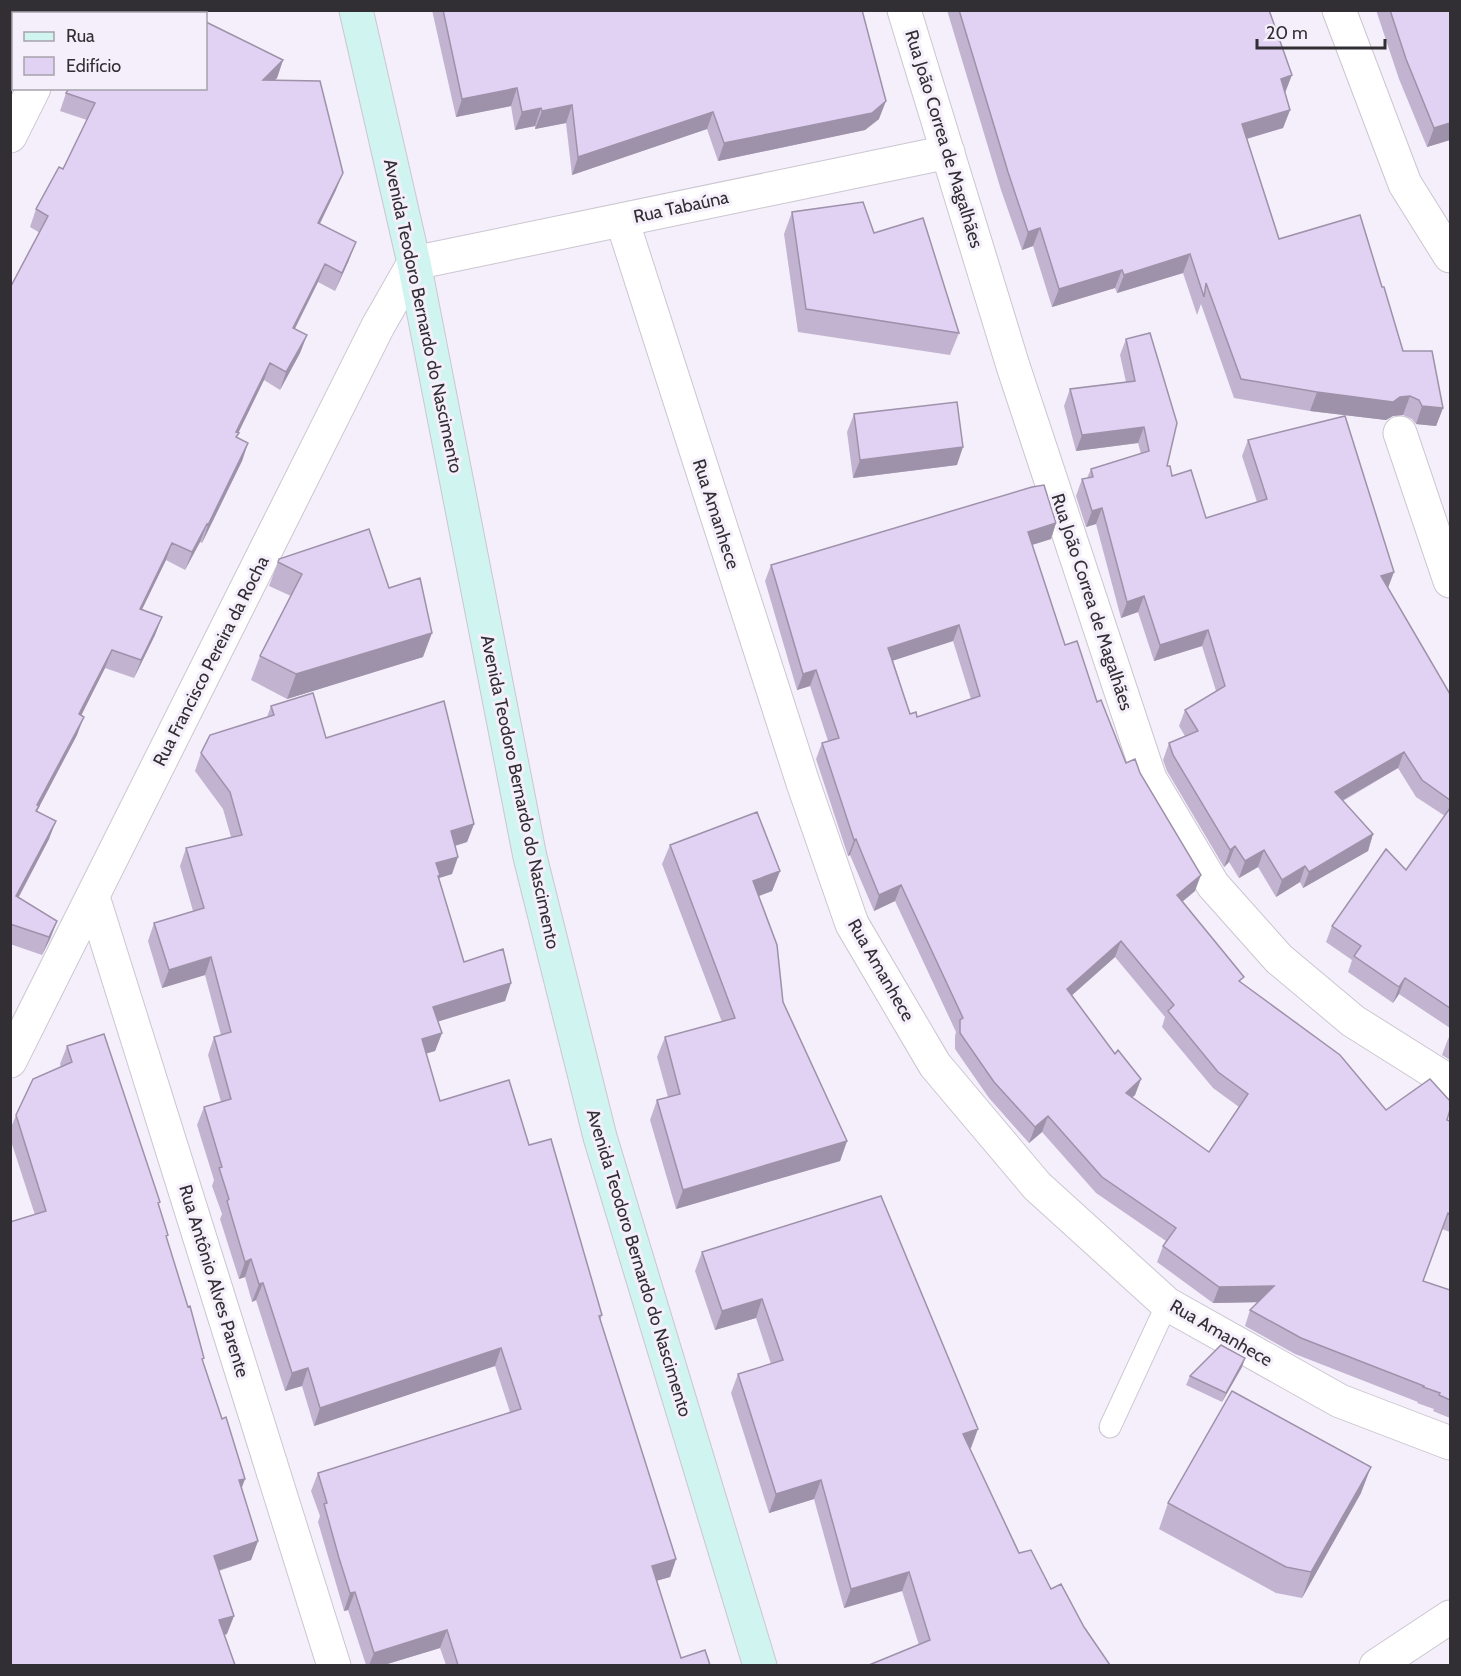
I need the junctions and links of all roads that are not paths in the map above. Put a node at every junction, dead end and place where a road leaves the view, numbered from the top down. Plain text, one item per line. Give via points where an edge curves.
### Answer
1 (356, 10) edge
2 (904, 10) edge
3 (1339, 10) edge
4 (33, 90) edge
5 (10, 136) edge
6 (948, 152) junction
7 (622, 220) junction
8 (1450, 256) edge
9 (414, 263) junction
10 (1400, 434) dead end
11 (1450, 581) edge
12 (93, 897) junction
13 (10, 1061) edge
14 (1450, 1082) edge
15 (1167, 1304) junction
16 (1110, 1427) dead end
17 (1450, 1443) edge
18 (1450, 1617) edge
19 (334, 1665) edge
20 (760, 1665) edge
21 (1377, 1665) edge

1 - 9 street, Avenida Teodoro Bernardo do Nascimento
2 - 6 street, Rua João Correa de Magalhães
3 - 8 street via 1405,184
4 - 5 street
6 - 7 street, Rua Tabaúna
6 - 14 street, Rua João Correa de Magalhães via 1013,366 1150,778 1213,885 1280,959 1353,1021
7 - 9 street, Rua Tabaúna
7 - 15 street, Rua Amanhece via 802,783 852,924 935,1065 1037,1186
9 - 12 street, Rua Francisco Pereira da Rocha via 378,326
9 - 20 street, Avenida Teodoro Bernardo do Nascimento via 533,868 600,1137
10 - 11 street
12 - 13 street, Rua Francisco Pereira da Rocha
12 - 19 street, Rua Antônio Alves Parente
15 - 16 lane
15 - 17 street, Rua Amanhece via 1340,1401
18 - 21 street

